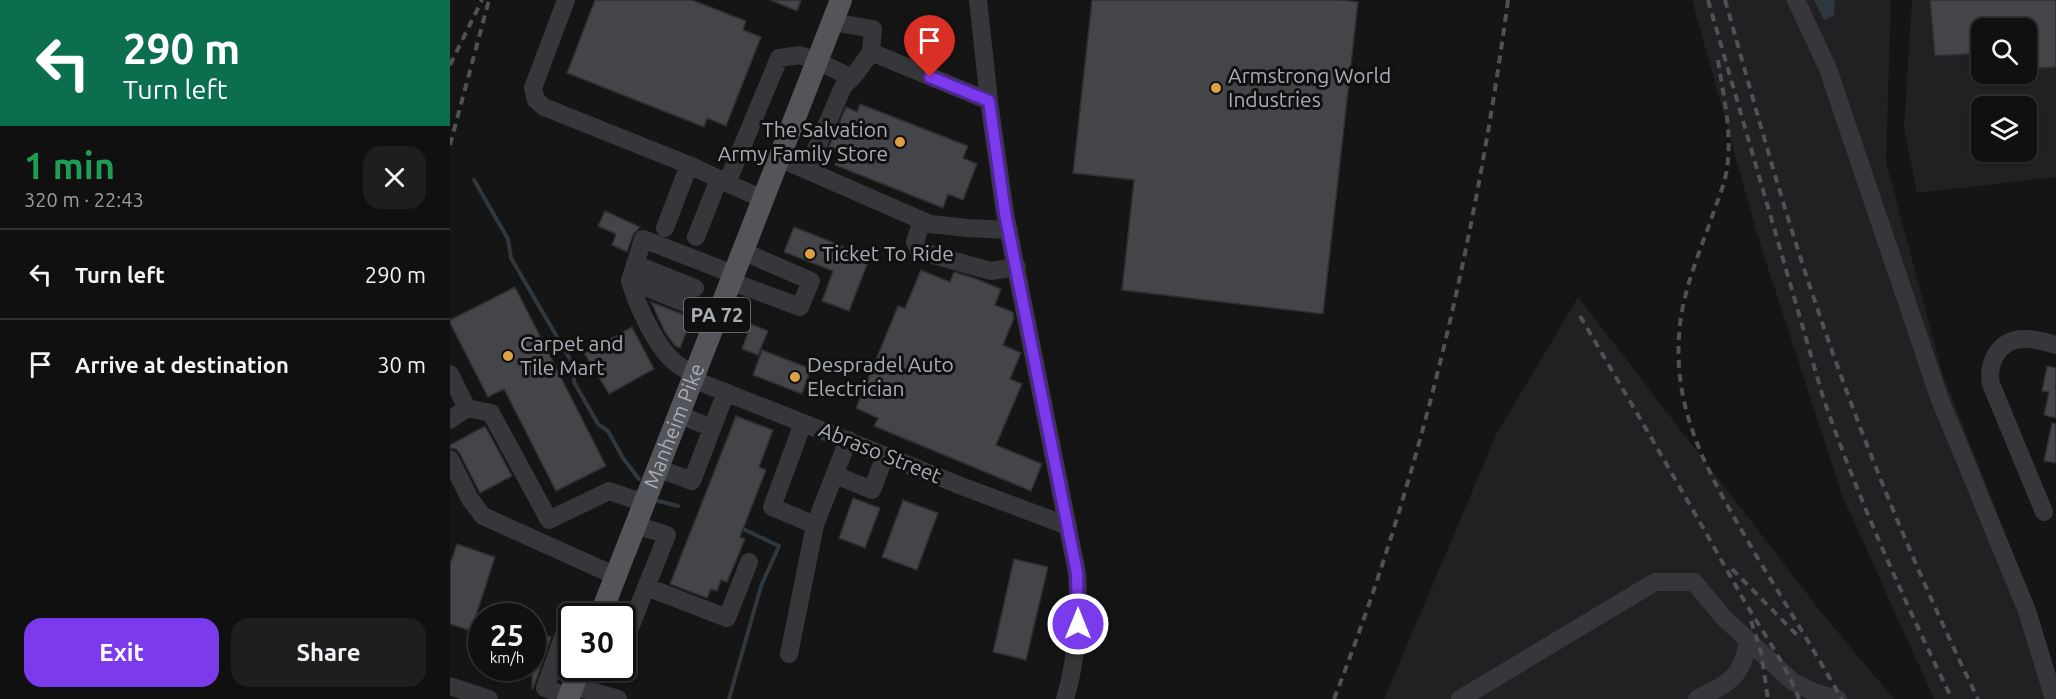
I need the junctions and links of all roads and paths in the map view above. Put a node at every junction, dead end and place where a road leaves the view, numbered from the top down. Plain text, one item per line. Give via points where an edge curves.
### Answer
1 (566, 0) edge
2 (841, 0) edge
3 (978, 0) edge
4 (1796, 0) edge
5 (832, 22) junction
6 (871, 52) junction
7 (817, 61) junction
8 (852, 78) junction
9 (989, 101) junction
10 (778, 158) junction
11 (688, 165) junction
12 (807, 170) junction
13 (723, 181) junction
14 (763, 199) junction
15 (922, 220) junction
16 (665, 228) dead end
17 (1009, 230) junction
18 (696, 237) dead end
19 (742, 251) junction
20 (705, 263) junction
21 (1017, 267) junction
22 (633, 272) junction
23 (732, 278) junction
24 (692, 296) junction
25 (717, 316) junction
26 (2056, 345) edge
27 (450, 374) edge
28 (693, 377) junction
29 (726, 392) junction
30 (468, 408) junction
31 (678, 414) junction
32 (450, 420) edge
33 (803, 423) junction
34 (712, 429) junction
35 (848, 440) junction
36 (885, 456) junction
37 (450, 459) edge
38 (657, 468) junction
39 (835, 475) junction
40 (644, 503) junction
41 (2044, 512) dead end
42 (549, 520) junction
43 (636, 525) junction
44 (815, 525) junction
45 (1068, 526) junction
46 (531, 538) junction
47 (749, 561) dead end
48 (616, 576) junction
49 (647, 587) junction
50 (605, 603) edge
51 (636, 614) edge
52 (1748, 640) junction
53 (558, 650) edge
54 (789, 654) dead end
55 (450, 686) edge
56 (573, 687) edge
57 (1069, 696) edge
58 (609, 697) edge
59 (489, 699) edge
60 (1460, 699) edge
61 (1697, 699) edge
62 (1838, 699) edge
63 (2054, 699) edge

1 - 11 street via 533,88 536,99 544,107
2 - 5 main road, Manheim Pike / PA 72
3 - 9 street
4 - 63 street via 1828,69 1939,397 2027,611
5 - 6 street via 873,29
5 - 7 main road, Manheim Pike / PA 72
6 - 8 street
6 - 9 street
7 - 8 street
7 - 10 main road, Manheim Pike / PA 72
7 - 13 street via 800,55 779,58
8 - 12 street via 843,87
9 - 17 street
10 - 12 street
10 - 14 main road, Manheim Pike / PA 72
11 - 13 street
11 - 16 street
12 - 15 street
13 - 14 street
13 - 18 street
14 - 19 main road, Manheim Pike / PA 72
15 - 17 street via 930,224
15 - 21 street via 915,243 926,253 991,271
17 - 21 street
19 - 23 main road, Manheim Pike / PA 72
19 - 23 street via 812,281 800,307
20 - 22 street via 643,239
20 - 23 street
20 - 24 street
21 - 45 street
22 - 24 street
22 - 28 street, Abraso Street via 640,310 675,363
23 - 25 main road, Manheim Pike / PA 72
24 - 25 street
25 - 28 main road, Manheim Pike / PA 72
26 - 41 street via 2026,338 2016,340 1996,353 1989,373
27 - 30 street
28 - 29 street, Abraso Street
28 - 31 main road, Manheim Pike / PA 72
29 - 33 street, Abraso Street
29 - 34 street
30 - 32 street
30 - 42 street via 491,413
31 - 34 street
31 - 38 main road, Manheim Pike / PA 72
33 - 35 street, Abraso Street
33 - 44 street via 772,507
34 - 38 street via 692,481
35 - 36 street, Abraso Street
35 - 39 street
36 - 39 street via 872,490
36 - 45 street, Abraso Street
37 - 46 street via 483,516
38 - 40 main road, Manheim Pike / PA 72
39 - 44 street
40 - 42 street via 609,491
40 - 43 main road, Manheim Pike / PA 72
42 - 46 street
43 - 48 main road, Manheim Pike / PA 72
43 - 49 street via 667,535
44 - 54 street
45 - 57 street via 1077,573 1078,624
46 - 48 street
47 - 49 street via 727,618
48 - 50 main road, Manheim Pike / PA 72
49 - 51 street
52 - 60 street via 1694,582 1655,582
52 - 61 street via 1746,658 1737,674
52 - 62 street via 1792,682
53 - 56 street via 544,688
55 - 59 street
56 - 58 street

